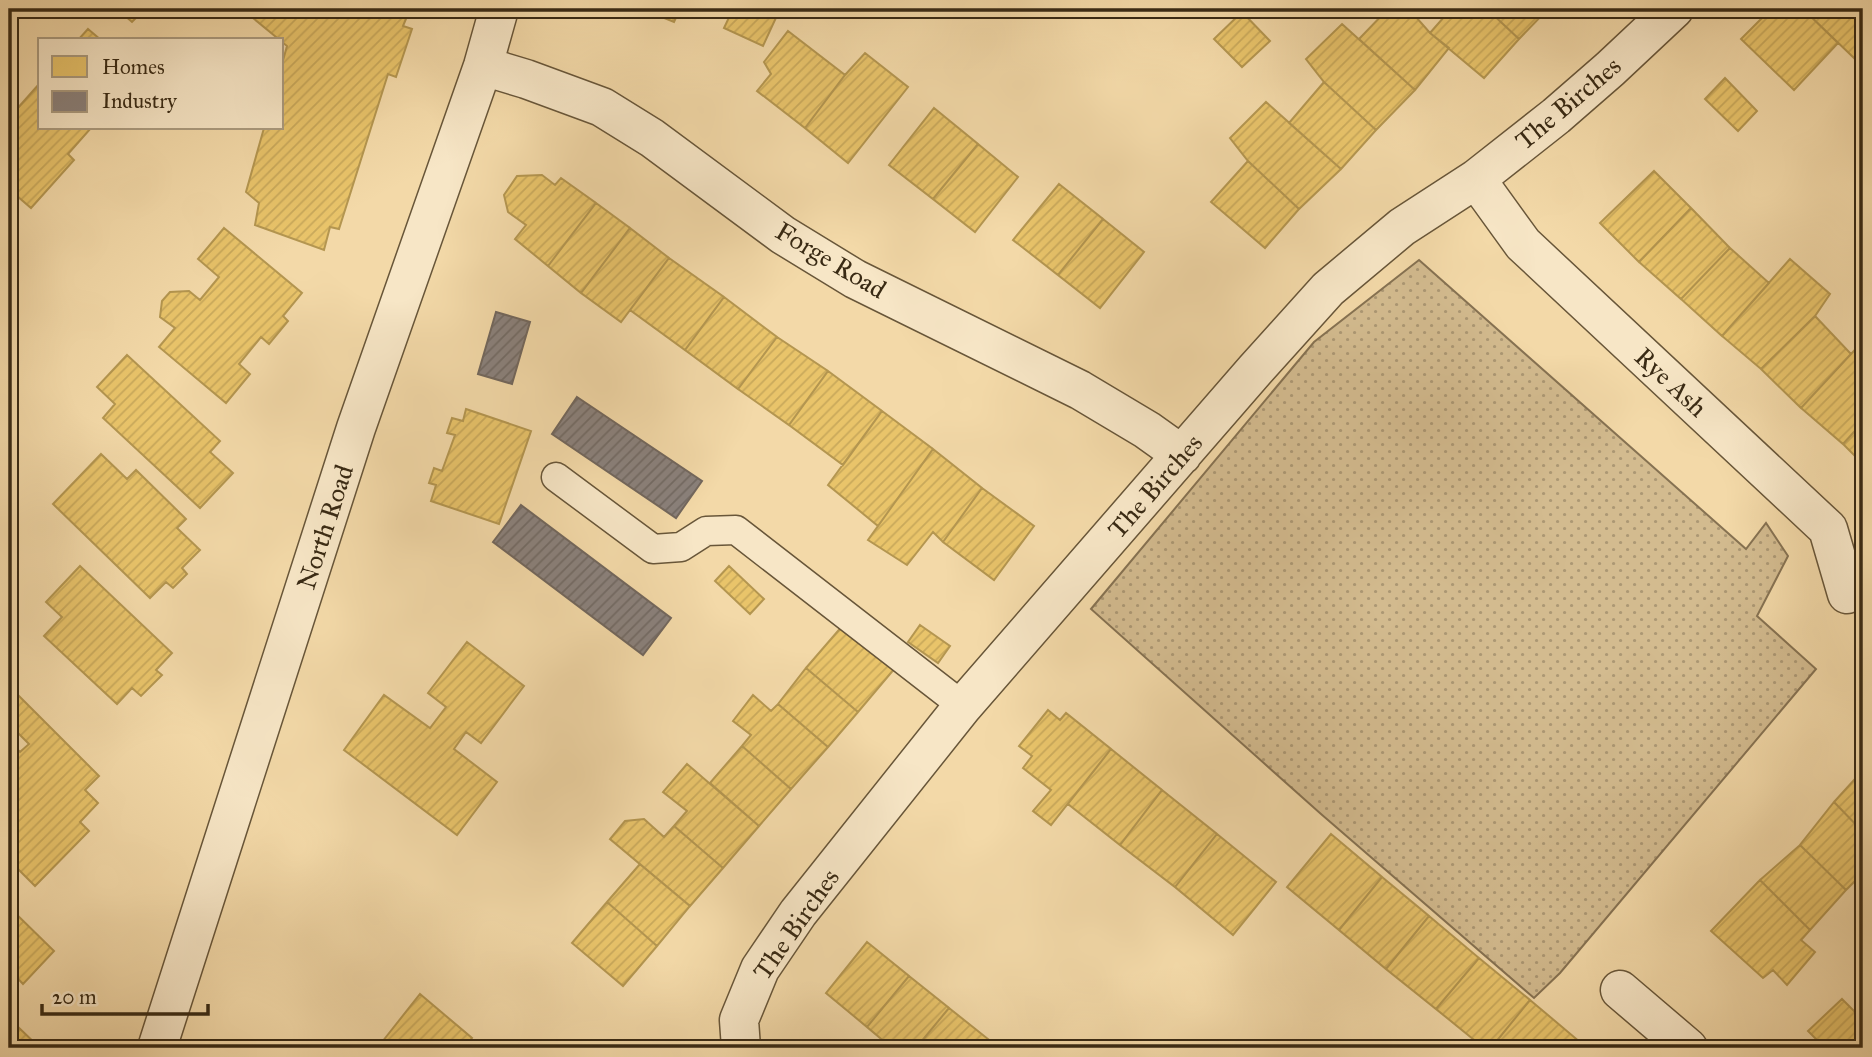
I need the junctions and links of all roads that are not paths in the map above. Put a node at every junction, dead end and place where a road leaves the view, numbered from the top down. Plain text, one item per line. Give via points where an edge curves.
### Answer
1 (499, 9) edge
2 (1674, 9) edge
3 (483, 66) junction
4 (1476, 179) junction
5 (1182, 455) junction
6 (556, 477) dead end
7 (1847, 594) dead end
8 (962, 706) junction
9 (1620, 990) dead end
10 (157, 1048) edge
11 (741, 1048) edge
12 (1688, 1048) edge

1 - 3 street, North Road
2 - 4 street, The Birches via 1556,116
3 - 5 street, Forge Road via 601,107 652,138 783,235 855,279 1080,390
3 - 10 street, North Road via 356,428
4 - 5 street, The Birches via 1402,227 1328,289
4 - 7 street, Rye Ash via 1523,244 1828,530
5 - 8 street, The Birches
6 - 8 lane via 653,549 681,547 706,531 736,530
8 - 11 street, The Birches via 798,913 760,969 739,1020
9 - 12 street

